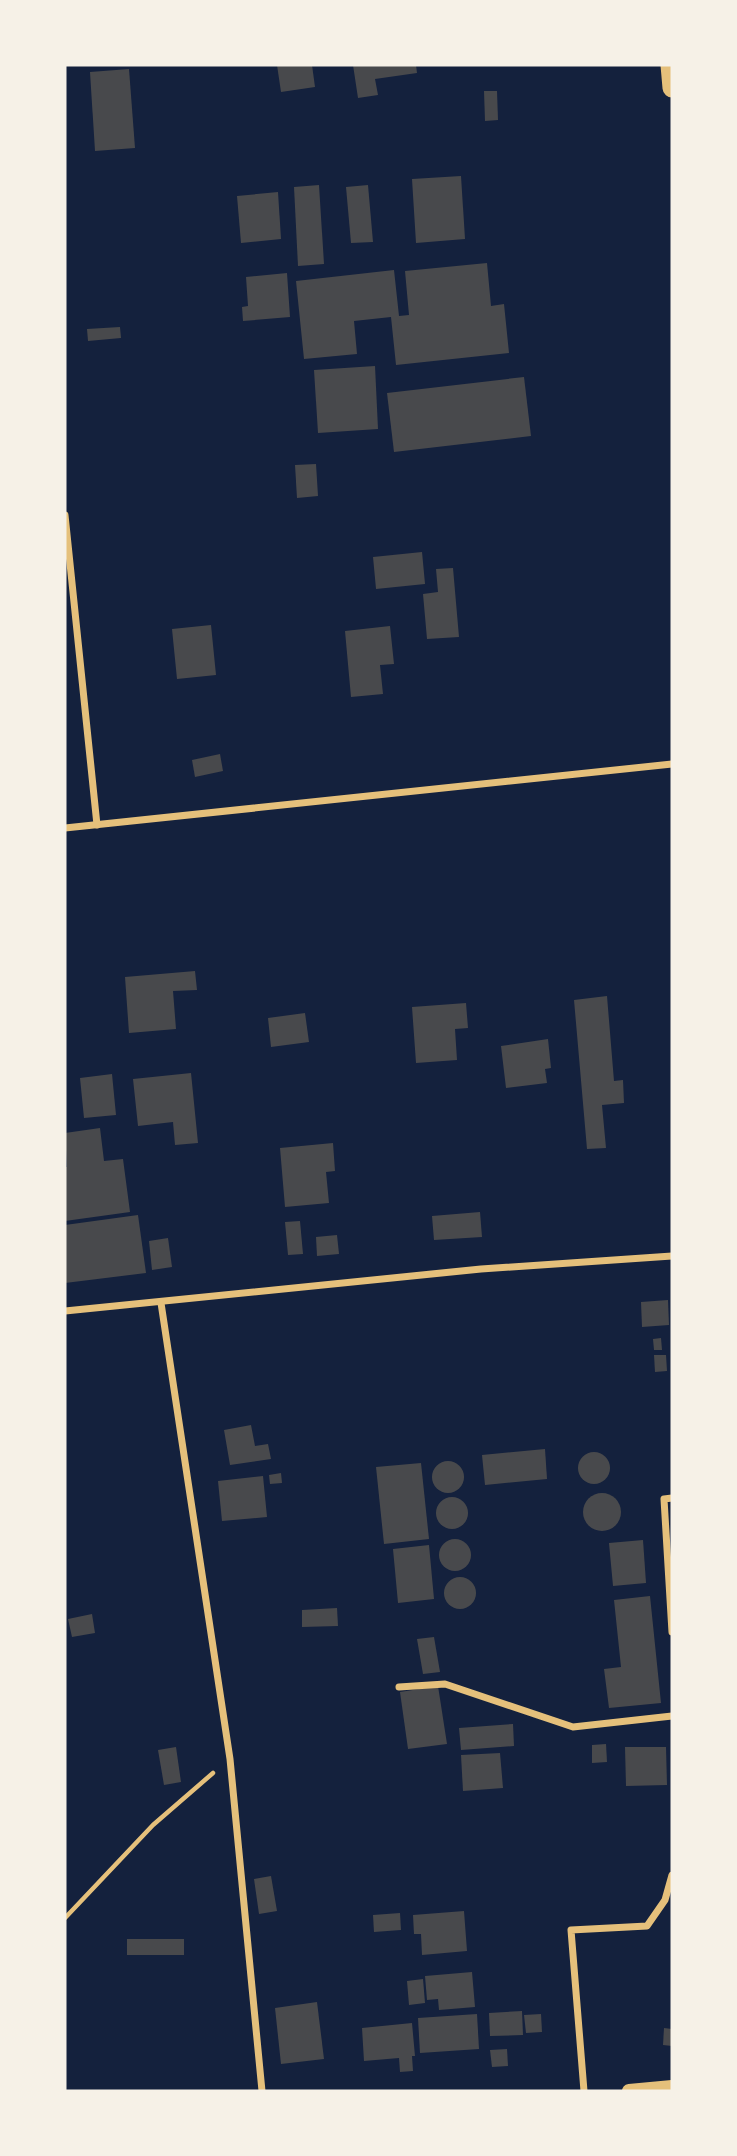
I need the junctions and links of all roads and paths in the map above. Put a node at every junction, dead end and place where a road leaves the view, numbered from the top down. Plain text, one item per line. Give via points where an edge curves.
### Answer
1 (670, 65) edge
2 (672, 88) edge
3 (65, 515) edge
4 (672, 764) edge
5 (97, 825) junction
6 (65, 828) edge
7 (672, 1256) edge
8 (161, 1303) junction
9 (65, 1311) edge
10 (672, 1498) edge
11 (672, 1632) edge
12 (399, 1687) dead end
13 (672, 1716) edge
14 (230, 1759) junction
15 (672, 1875) edge
16 (65, 1918) edge
17 (672, 2087) edge
18 (262, 2091) edge
19 (584, 2091) edge
20 (629, 2091) edge

1 - 2 highway
3 - 5 street
4 - 5 street
5 - 6 street
7 - 8 street via 481,1269
8 - 9 street
8 - 14 street
10 - 11 street via 664,1499
12 - 13 street via 444,1684 573,1727
14 - 16 path via 153,1825
14 - 18 street
15 - 19 street via 665,1900 647,1926 571,1930
17 - 20 main road

